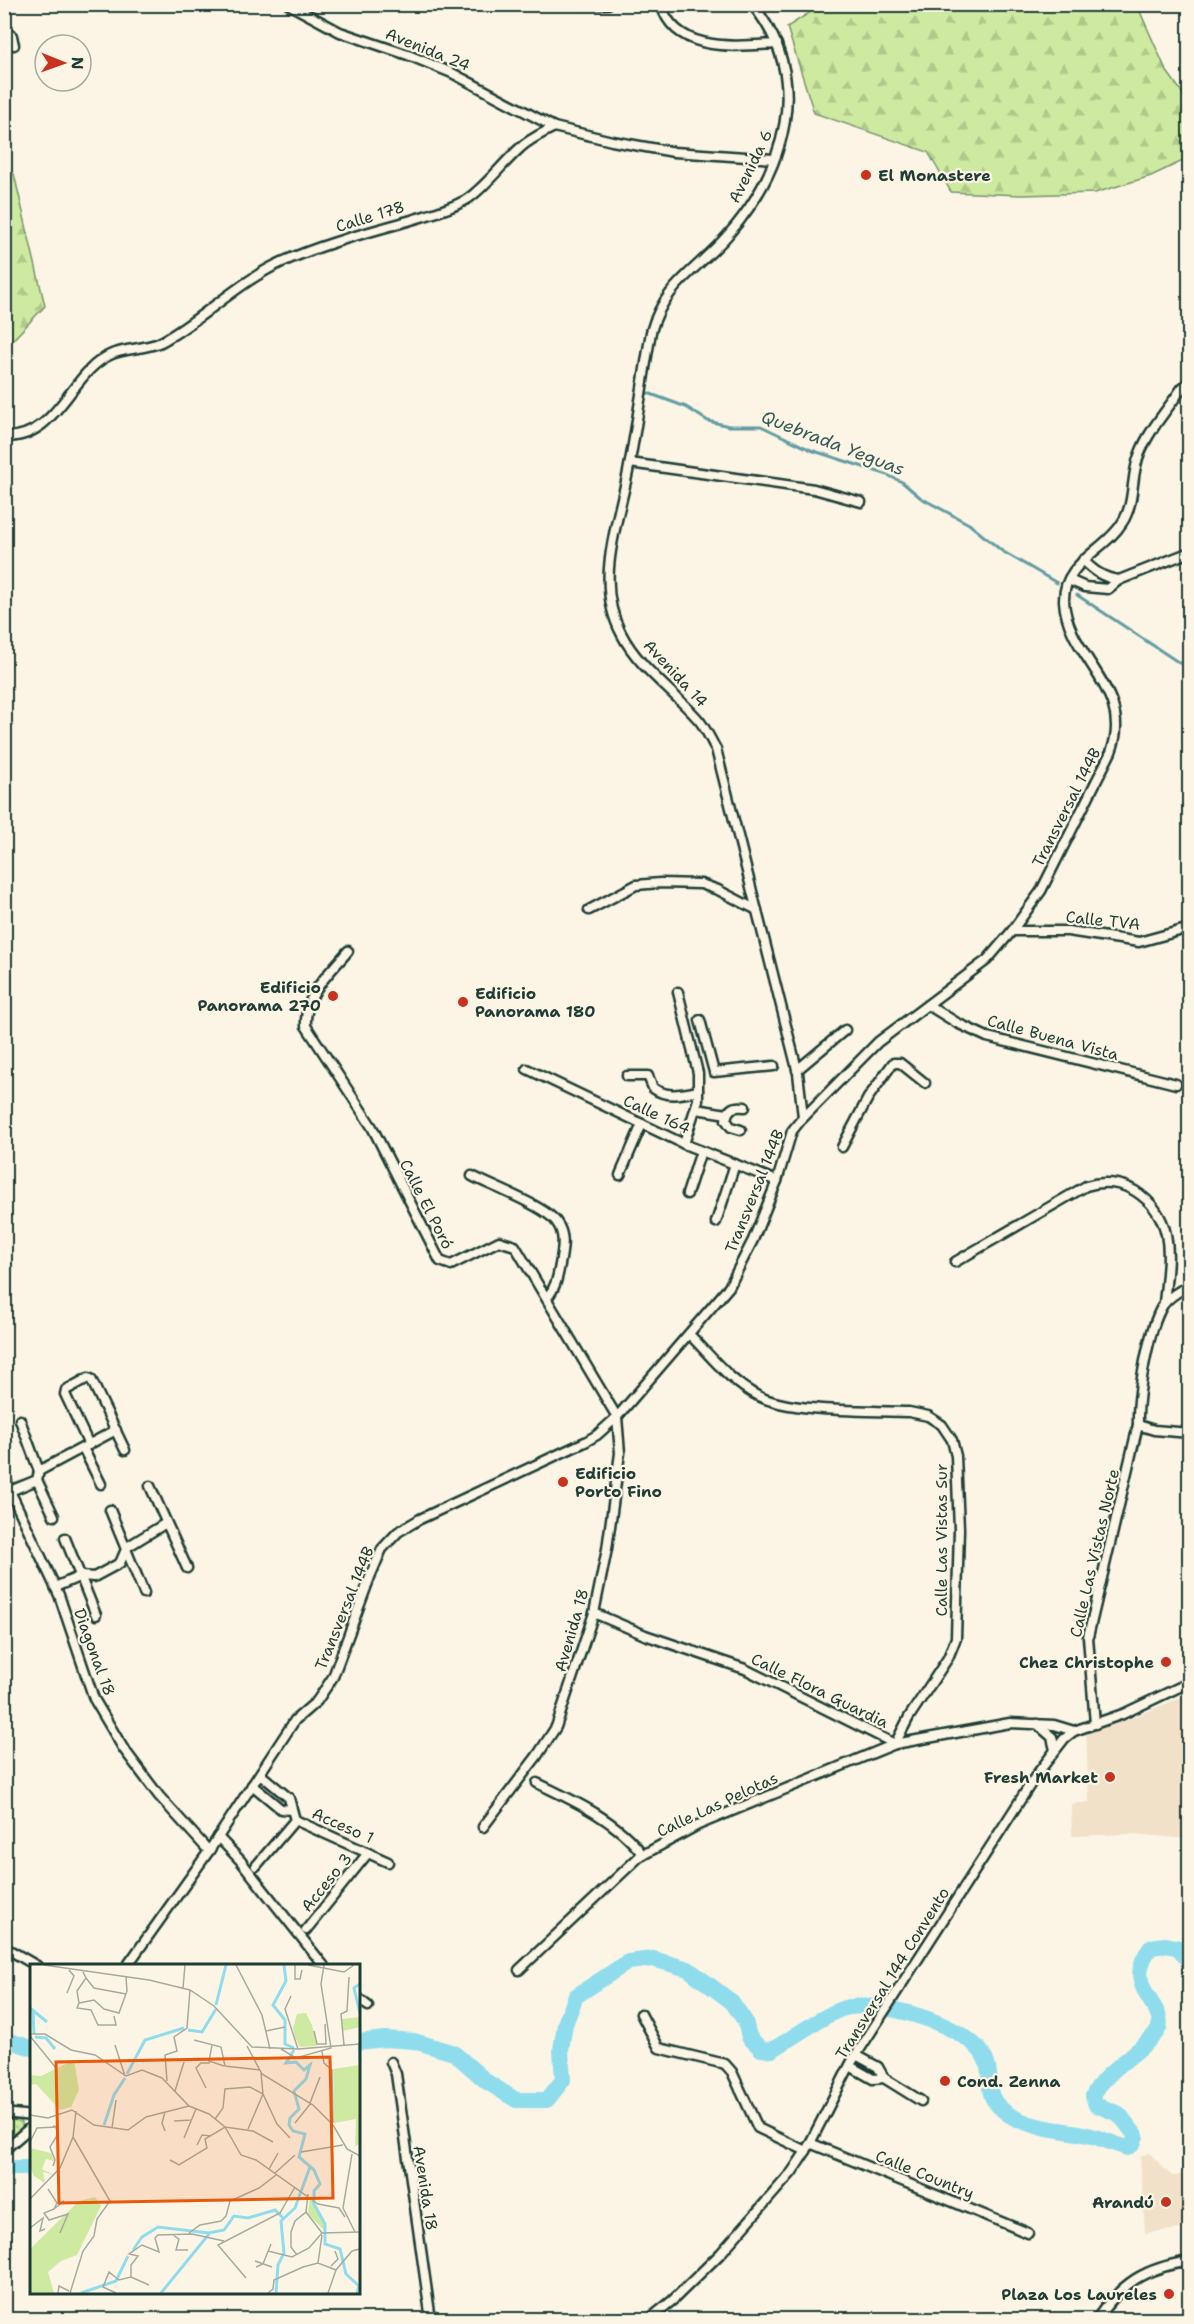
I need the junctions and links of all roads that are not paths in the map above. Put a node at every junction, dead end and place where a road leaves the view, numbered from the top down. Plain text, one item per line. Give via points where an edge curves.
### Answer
1 (288, 4) edge
2 (586, 4) edge
3 (608, 4) edge
4 (661, 4) edge
5 (752, 4) edge
6 (4, 29) edge
7 (777, 44) junction
8 (14, 45) dead end
9 (554, 127) junction
10 (774, 159) junction
11 (727, 236) joint
12 (1190, 382) edge
13 (4, 437) edge
14 (630, 463) junction
15 (861, 502) dead end
16 (1190, 552) edge
17 (1083, 560) junction
18 (1069, 580) junction
19 (1119, 580) junction
20 (589, 910) dead end
21 (757, 910) junction
22 (1190, 928) edge
23 (1012, 931) junction
24 (348, 951) dead end
25 (678, 992) dead end
26 (928, 1005) junction
27 (688, 1030) junction
28 (845, 1030) dead end
29 (774, 1066) dead end
30 (527, 1069) dead end
31 (797, 1070) junction
32 (627, 1076) dead end
33 (926, 1083) dead end
34 (1176, 1084) dead end
35 (698, 1091) junction
36 (745, 1107) dead end
37 (696, 1109) junction
38 (727, 1114) junction
39 (804, 1117) junction
40 (642, 1124) junction
41 (741, 1130) dead end
42 (684, 1144) junction
43 (842, 1147) dead end
44 (701, 1151) junction
45 (735, 1164) junction
46 (620, 1175) dead end
47 (472, 1176) dead end
48 (777, 1181) junction
49 (687, 1194) dead end
50 (716, 1222) dead end
51 (955, 1262) dead end
52 (1190, 1285) edge
53 (547, 1298) junction
54 (1164, 1303) junction
55 (688, 1334) junction
56 (617, 1417) junction
57 (20, 1420) dead end
58 (1138, 1425) junction
59 (116, 1430) junction
60 (1190, 1434) edge
61 (86, 1446) junction
62 (125, 1450) dead end
63 (4, 1474) edge
64 (38, 1476) junction
65 (101, 1484) dead end
66 (150, 1486) dead end
67 (10, 1491) junction
68 (110, 1510) dead end
69 (54, 1516) dead end
70 (166, 1523) junction
71 (65, 1538) dead end
72 (127, 1547) junction
73 (187, 1568) dead end
74 (81, 1576) junction
75 (55, 1587) junction
76 (144, 1593) dead end
77 (594, 1613) junction
78 (96, 1615) dead end
79 (1190, 1682) edge
80 (1037, 1723) junction
81 (1095, 1724) junction
82 (1074, 1731) junction
83 (895, 1744) junction
84 (1055, 1750) junction
85 (260, 1774) junction
86 (537, 1783) dead end
87 (252, 1785) junction
88 (291, 1810) junction
89 (295, 1820) junction
90 (483, 1827) dead end
91 (218, 1837) junction
92 (209, 1851) junction
93 (368, 1853) junction
94 (643, 1855) junction
95 (388, 1862) dead end
96 (256, 1866) dead end
97 (306, 1930) dead end
98 (4, 1947) edge
99 (35, 1964) edge
100 (128, 1964) edge
101 (323, 1964) edge
102 (519, 1970) dead end
103 (360, 2000) edge
104 (368, 2006) dead end
105 (641, 2014) dead end
106 (856, 2055) junction
107 (391, 2062) dead end
108 (850, 2066) junction
109 (884, 2078) junction
110 (921, 2101) dead end
111 (4, 2113) edge
112 (30, 2116) edge
113 (30, 2128) edge
114 (808, 2147) junction
115 (4, 2150) edge
116 (1028, 2233) dead end
117 (1190, 2261) edge
118 (431, 2319) edge
119 (648, 2319) edge
120 (1096, 2319) edge

1 - 9 street, Avenida 24 via 340,32 452,74
2 - 3 street
4 - 7 street via 669,22 688,39
5 - 7 street, Avenida 6
6 - 8 street via 12,36
7 - 10 street, Avenida 6 via 787,101 786,121
9 - 10 street via 674,152
9 - 13 street, Calle 178 via 522,146 466,200 282,262 242,284 158,343 112,354 95,364 41,426 18,437
10 - 11 street, Avenida 6 via 752,205
11 - 14 street, Avenida 14 via 681,279 657,312
12 - 17 street, Transversal 144B via 1182,388 1140,453 1124,521 1114,535
14 - 15 street via 814,489
14 - 21 street, Avenida 14 via 612,545 609,576 614,618 621,635 651,673 699,719 716,749
16 - 19 street
17 - 18 street, Transversal 144B
17 - 19 street via 1106,578
18 - 19 street via 1097,589 1108,589
18 - 23 street, Transversal 144B via 1064,598 1067,619 1114,704 1117,728 1111,752 1041,891
20 - 21 street via 636,885 677,883 701,884
21 - 31 street, Avenida 14
22 - 23 street, Calle TVA via 1140,942 1068,931
23 - 26 street, Transversal 144B via 987,960
24 - 53 street, Calle El Poró via 310,997 306,1026 372,1127 440,1262 451,1265 499,1241 510,1243
25 - 27 street
26 - 34 street, Calle Buena Vista via 987,1037
26 - 39 street, Transversal 144B via 878,1042
27 - 29 street via 701,1024 717,1074
27 - 35 street
28 - 31 street
30 - 40 street, Calle 164
31 - 39 street, Avenida 14
32 - 35 street via 648,1076 653,1088 666,1094
33 - 43 street via 900,1063 893,1063 868,1098
35 - 37 street
36 - 38 street via 732,1107
37 - 38 street
37 - 42 street
38 - 41 street via 727,1124
39 - 48 street, Transversal 144B via 792,1131
40 - 42 street, Calle 164
40 - 46 street
42 - 44 street, Calle 164
44 - 45 street, Calle 164
44 - 49 street
45 - 48 street, Calle 164
45 - 50 street
47 - 53 street via 546,1212 557,1222 563,1235 562,1255 556,1287
48 - 55 street, Transversal 144B via 729,1287
51 - 54 street, Calle Las Vistas Norte via 1086,1186 1122,1185 1147,1199 1160,1213 1168,1254
52 - 54 street
53 - 56 street, Calle El Poró
54 - 58 street, Calle Las Vistas Norte via 1149,1348
55 - 56 street, Transversal 144B
55 - 83 street, Calle Las Vistas Sur via 733,1379 757,1395 789,1405 928,1416 942,1425 952,1440 959,1529 956,1638 948,1658
56 - 77 street, Avenida 18 via 620,1453
56 - 85 street, Transversal 144B via 585,1442 502,1475 398,1532 382,1549 333,1677 317,1701 295,1720
57 - 64 street
58 - 60 street
58 - 81 street, Calle Las Vistas Norte via 1088,1637
59 - 61 street
59 - 61 street via 88,1378 65,1394
59 - 62 street
61 - 64 street
61 - 65 street
63 - 67 street, Diagonal 18
64 - 67 street
64 - 69 street
66 - 70 street
67 - 75 street, Diagonal 18
68 - 72 street
70 - 72 street
70 - 73 street
71 - 74 street
72 - 74 street via 120,1563 94,1577
72 - 76 street
74 - 75 street
74 - 78 street
75 - 92 street, Diagonal 18 via 93,1699 159,1796
77 - 83 street, Calle Flora Guardia via 745,1669
77 - 90 street, Avenida 18 via 556,1727
79 - 81 street, Transversal 144 Convento
80 - 82 street, Calle Flora Guardia
80 - 83 street, Calle Flora Guardia via 989,1726
80 - 84 street via 1052,1737
81 - 82 street, Transversal 144 Convento
82 - 84 street, Transversal 144 Convento
83 - 94 street, Calle Las Pelotas via 698,1825
84 - 106 street, Transversal 144 Convento
85 - 87 street, Transversal 144B
85 - 88 street, Acceso 1 via 289,1797
86 - 94 street via 616,1827
87 - 88 street, Acceso 1 via 281,1809
87 - 91 street, Transversal 144B
88 - 89 street, Acceso 1
89 - 93 street, Acceso 1
89 - 96 street
91 - 92 street, Transversal 144B
91 - 101 street
92 - 100 street, Transversal 144B
93 - 95 street, Acceso 1
93 - 97 street, Acceso 3
94 - 102 street, Calle Las Pelotas
98 - 99 street
103 - 104 street
105 - 114 street, Calle Country via 659,2048 725,2064 758,2128
106 - 108 street, Transversal 144 Convento
106 - 109 street via 878,2067
107 - 118 street, Avenida 18 via 396,2074
108 - 109 street via 873,2079
108 - 114 street, Transversal 144 Convento
109 - 110 street
111 - 112 street
113 - 115 street
114 - 116 street, Calle Country
114 - 119 street, Transversal 144 Convento via 792,2172 721,2253
117 - 120 street via 1146,2271 1126,2284

